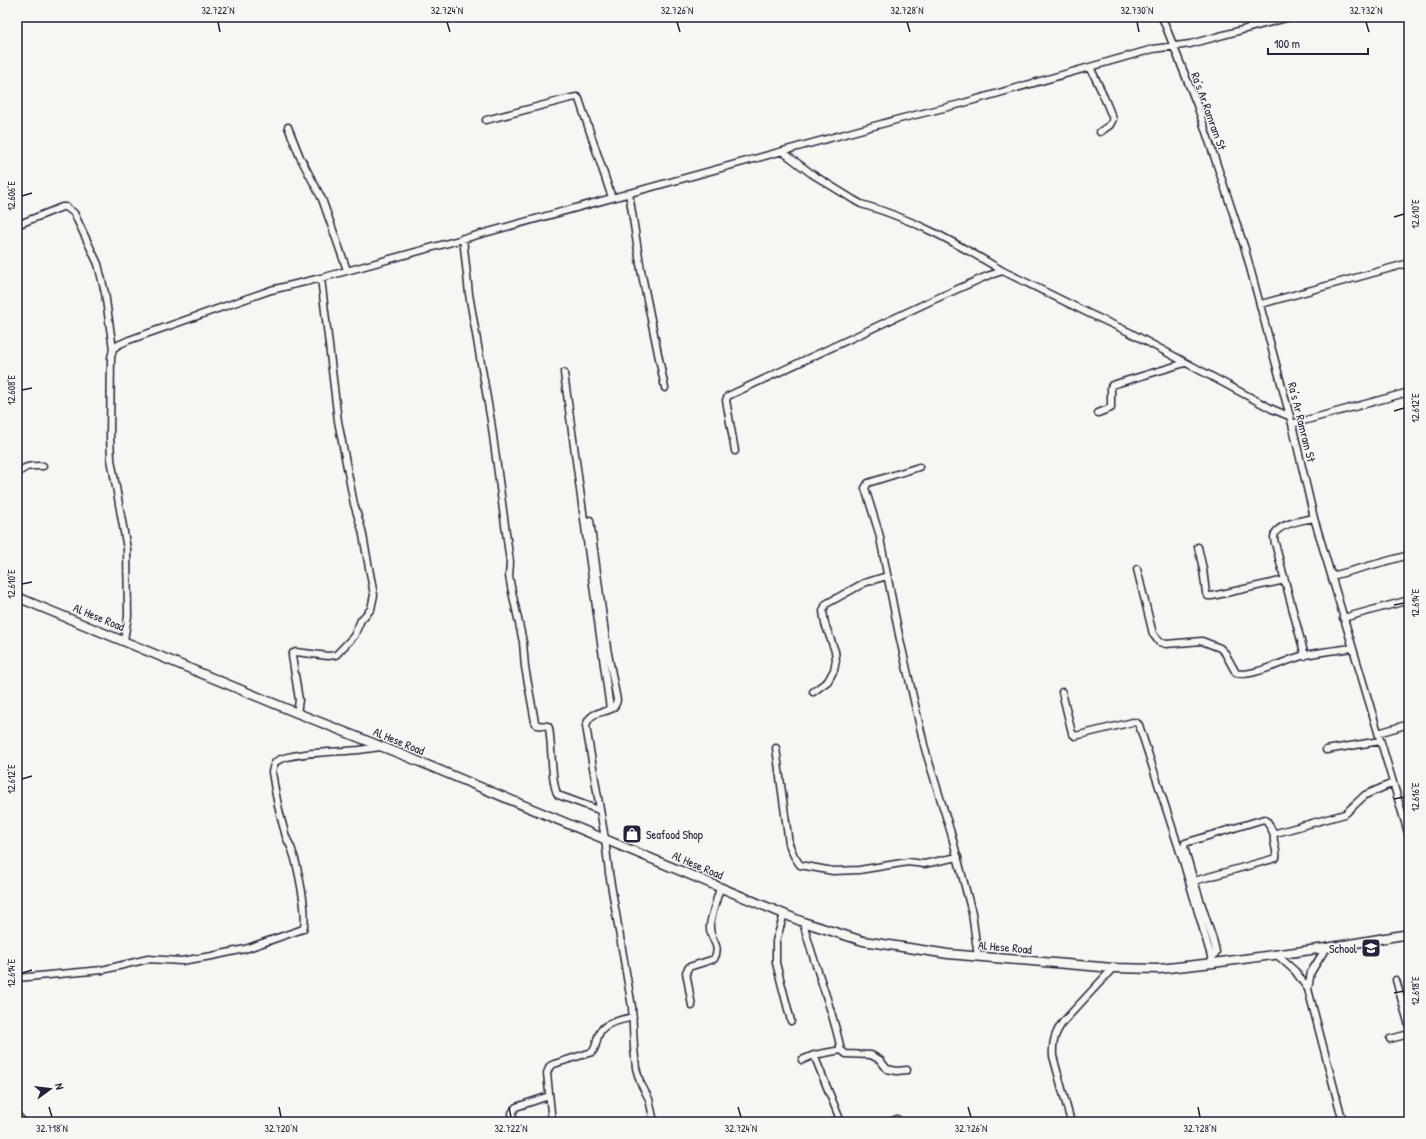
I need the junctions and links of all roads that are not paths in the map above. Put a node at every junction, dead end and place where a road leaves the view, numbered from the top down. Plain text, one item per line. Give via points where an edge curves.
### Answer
1 (1162, 17) edge
2 (1290, 17) edge
3 (1173, 45) junction
4 (1090, 67) junction
5 (486, 120) dead end
6 (288, 127) dead end
7 (1100, 132) dead end
8 (783, 152) junction
9 (629, 193) junction
10 (612, 198) junction
11 (17, 225) edge
12 (464, 238) junction
13 (1409, 263) edge
14 (347, 270) junction
15 (1002, 271) junction
16 (322, 278) junction
17 (1261, 304) junction
18 (113, 349) junction
19 (1185, 363) junction
20 (564, 372) dead end
21 (665, 388) dead end
22 (1409, 392) edge
23 (1098, 413) dead end
24 (1289, 416) junction
25 (1292, 424) junction
26 (735, 451) dead end
27 (43, 466) dead end
28 (919, 467) dead end
29 (17, 475) edge
30 (1314, 518) junction
31 (590, 520) dead end
32 (1198, 547) dead end
33 (1409, 555) edge
34 (1137, 569) dead end
35 (887, 576) junction
36 (1332, 576) junction
37 (1285, 580) junction
38 (17, 597) edge
39 (1409, 600) edge
40 (1343, 618) junction
41 (124, 640) junction
42 (1352, 648) junction
43 (1305, 656) junction
44 (813, 692) dead end
45 (1062, 692) dead end
46 (610, 709) junction
47 (297, 713) junction
48 (1409, 724) edge
49 (1378, 733) junction
50 (1380, 741) junction
51 (382, 747) junction
52 (776, 748) dead end
53 (1326, 750) dead end
54 (1393, 783) junction
55 (599, 810) junction
56 (1274, 834) junction
57 (1409, 836) edge
58 (605, 838) junction
59 (958, 857) junction
60 (1185, 860) junction
61 (1194, 881) junction
62 (720, 888) junction
63 (784, 914) junction
64 (803, 922) junction
65 (1409, 934) edge
66 (1326, 948) junction
67 (1277, 955) junction
68 (978, 957) junction
69 (1212, 961) junction
70 (1113, 968) junction
71 (17, 978) edge
72 (1396, 980) dead end
73 (1308, 989) junction
74 (692, 1006) dead end
75 (633, 1017) junction
76 (791, 1021) dead end
77 (1409, 1026) edge
78 (1409, 1034) edge
79 (1390, 1039) dead end
80 (840, 1050) junction
81 (814, 1055) junction
82 (802, 1060) dead end
83 (907, 1070) dead end
84 (549, 1096) junction
85 (17, 1115) edge
86 (23, 1122) edge
87 (514, 1122) edge
88 (552, 1122) edge
89 (654, 1122) edge
90 (841, 1122) edge
91 (1071, 1122) edge
92 (1343, 1122) edge

1 - 3 street, Ra’s Ar Ramram St
2 - 3 street via 1190,44
3 - 4 street
3 - 17 street, Ra’s Ar Ramram St via 1197,105
4 - 7 street via 1113,119 1110,125
4 - 8 street
5 - 10 street via 577,97
6 - 14 street via 322,199
8 - 9 street
8 - 15 street via 812,174 861,204 910,220
9 - 10 street
9 - 21 street via 641,270
10 - 12 street
11 - 18 street via 62,207 74,213 98,264
12 - 14 street
12 - 55 street via 469,294 491,422 510,562 509,576 523,642 535,722 549,728 554,782 558,795
13 - 17 street
14 - 16 street
15 - 19 street via 1130,332
15 - 26 street via 933,300 728,396 726,400
16 - 18 street via 271,290 134,338
16 - 47 street via 338,421 374,595 371,609 361,620 354,636 336,655 293,653 299,700
17 - 24 street, Ra’s Ar Ramram St
18 - 41 street via 111,460 127,549 128,616
19 - 23 street via 1112,385 1111,408
19 - 24 street
20 - 46 street
22 - 25 street
24 - 25 street, Ra’s Ar Ramram St
25 - 30 street, Ra’s Ar Ramram St
27 - 29 street via 29,466
28 - 35 street via 868,483 865,488 879,533
30 - 36 street, Ra’s Ar Ramram St
30 - 37 street via 1284,526 1274,536
31 - 46 street via 607,648 617,700 617,705
32 - 37 street via 1208,596
33 - 36 street
34 - 43 street via 1154,634 1159,642 1166,644 1202,641 1220,648 1236,673 1241,675
35 - 44 street via 864,583 826,604 825,624 836,660 828,681
35 - 59 street via 925,749
36 - 40 street, Ra’s Ar Ramram St
37 - 43 street
38 - 41 street, Al Hese Road
39 - 40 street
40 - 42 street, Ra’s Ar Ramram St
41 - 47 street, Al Hese Road
42 - 43 street
42 - 49 street, Ra’s Ar Ramram St
45 - 60 street via 1072,734 1075,736 1133,722 1139,725
46 - 55 street via 590,716 586,726
47 - 51 street, Al Hese Road
48 - 49 street
49 - 50 street, Ra’s Ar Ramram St
50 - 53 street
50 - 54 street, Ra’s Ar Ramram St
51 - 58 street, Al Hese Road
51 - 71 street via 308,754 282,759 273,766 272,772 285,834 297,865 303,898 303,929 212,956 181,961 148,958 102,970
52 - 59 street via 788,844 800,865 833,871 859,870 908,862 924,864
54 - 56 street via 1365,795 1345,814
54 - 57 street, Ra’s Ar Ramram St
55 - 58 street
56 - 60 street via 1267,821 1257,821 1185,843
56 - 61 street via 1276,858
58 - 62 street, Al Hese Road
58 - 75 street via 607,866
59 - 68 street via 972,913
60 - 61 street
60 - 69 street
61 - 69 street via 1214,943 1216,952
62 - 63 street, Al Hese Road
62 - 74 street via 709,928 717,949 716,955 714,959 689,967 686,972
63 - 64 street, Al Hese Road
63 - 76 street via 776,941 776,963
64 - 68 street, Al Hese Road via 863,941
64 - 80 street via 836,1025
65 - 66 street, Al Hese Road
66 - 67 street, Al Hese Road
66 - 73 street via 1311,972
67 - 69 street, Al Hese Road
67 - 73 street via 1295,971
68 - 70 street, Al Hese Road
69 - 70 street, Al Hese Road via 1160,969
70 - 91 street via 1057,1029 1054,1038 1053,1056
72 - 77 street
73 - 92 street
75 - 84 street via 603,1028 598,1034 592,1052 550,1066 547,1073
75 - 89 street via 636,1068 640,1082 650,1099
78 - 79 street
80 - 81 street
80 - 83 street via 846,1054 871,1055 880,1060 887,1069
81 - 82 street
81 - 90 street
84 - 87 street via 516,1107 512,1113
84 - 88 street
85 - 86 street

